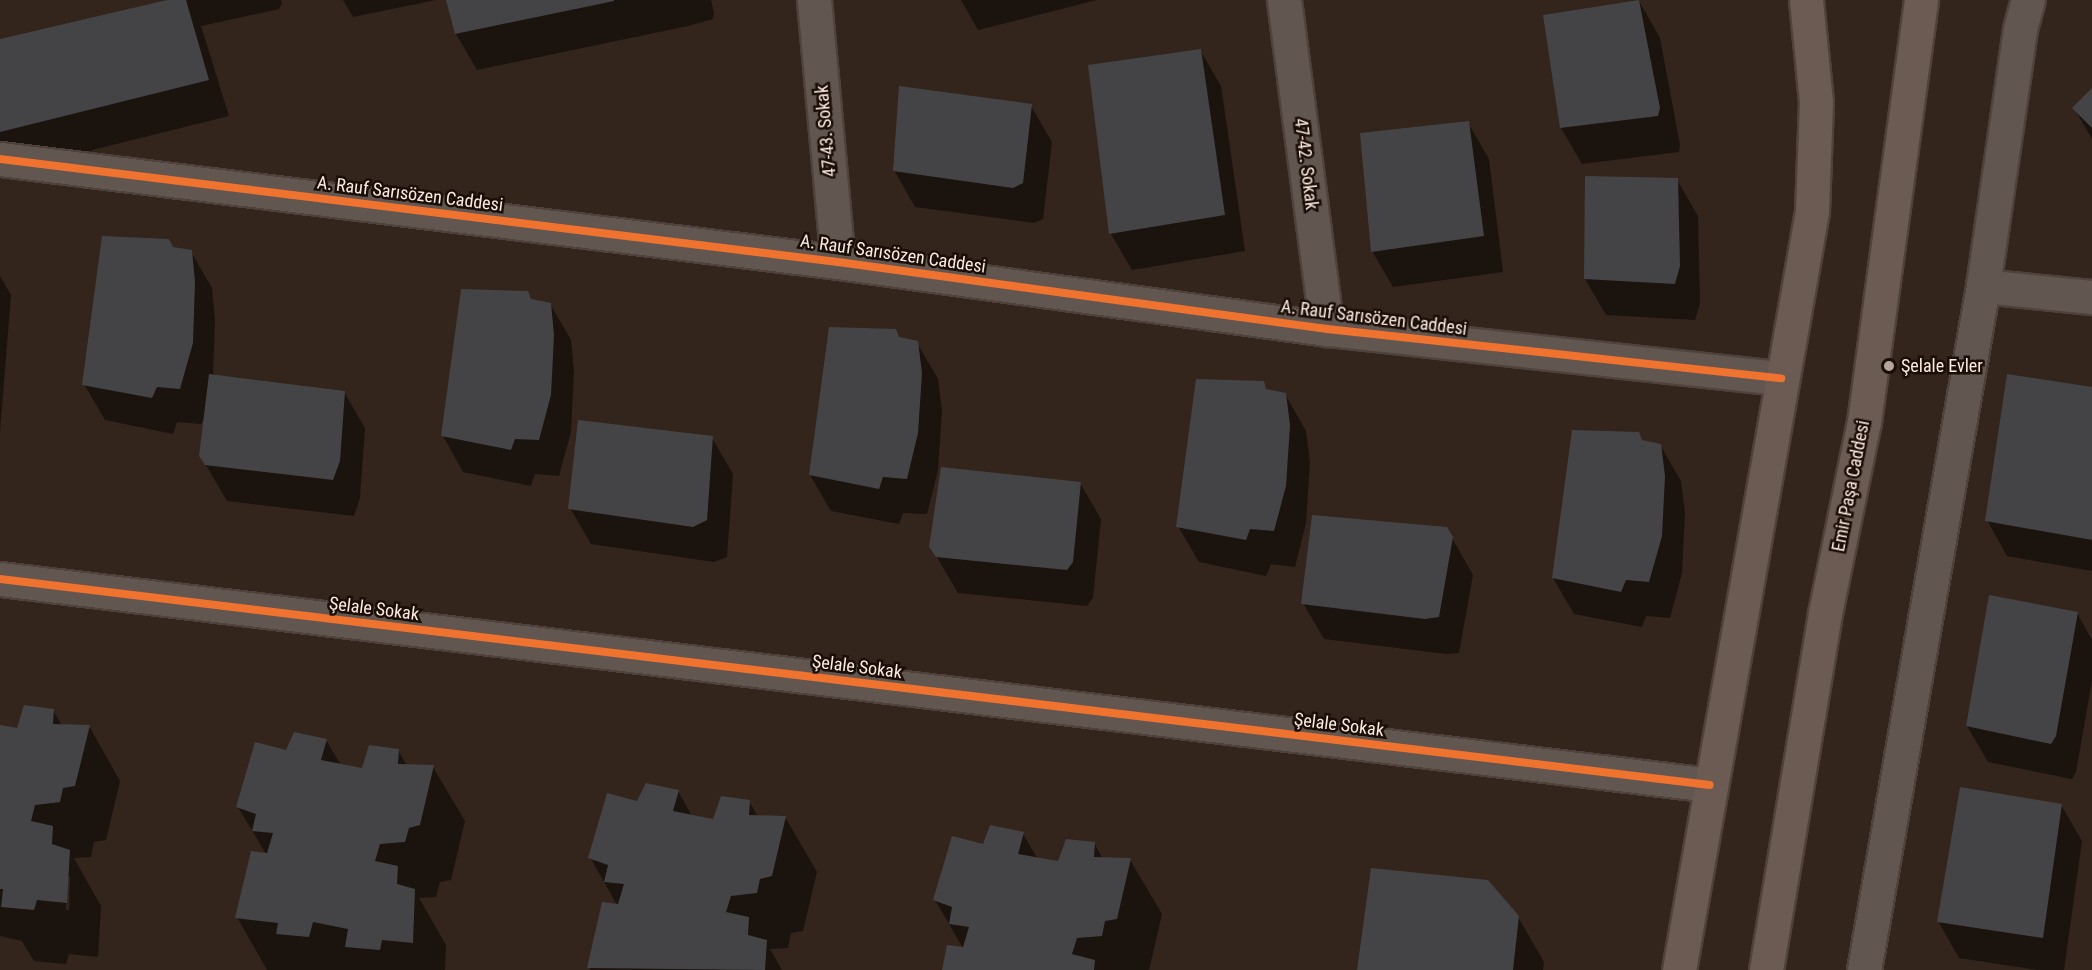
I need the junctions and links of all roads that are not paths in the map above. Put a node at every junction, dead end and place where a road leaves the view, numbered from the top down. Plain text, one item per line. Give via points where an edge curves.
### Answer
1 (814, 0) edge
2 (1284, 0) edge
3 (1806, 0) edge
4 (1921, 0) edge
5 (2028, 0) edge
6 (0, 159) edge
7 (838, 262) junction
8 (1983, 286) junction
9 (2092, 297) edge
10 (1327, 329) junction
11 (1781, 378) junction
12 (0, 579) edge
13 (1710, 784) junction
14 (1679, 970) edge
15 (1766, 970) edge
16 (1864, 970) edge

1 - 7 street, 47-43. Sokak
2 - 10 street, 47-42. Sokak
3 - 11 main road via 1816,102 1812,211
4 - 15 main road, Emir Paşa Caddesi via 1864,422 1825,613
5 - 8 street via 2020,29
6 - 7 street, A. Rauf Sarısözen Caddesi
7 - 10 street, A. Rauf Sarısözen Caddesi
8 - 9 street
8 - 16 street
10 - 11 street, A. Rauf Sarısözen Caddesi
11 - 13 main road
12 - 13 street, Şelale Sokak
13 - 14 main road

